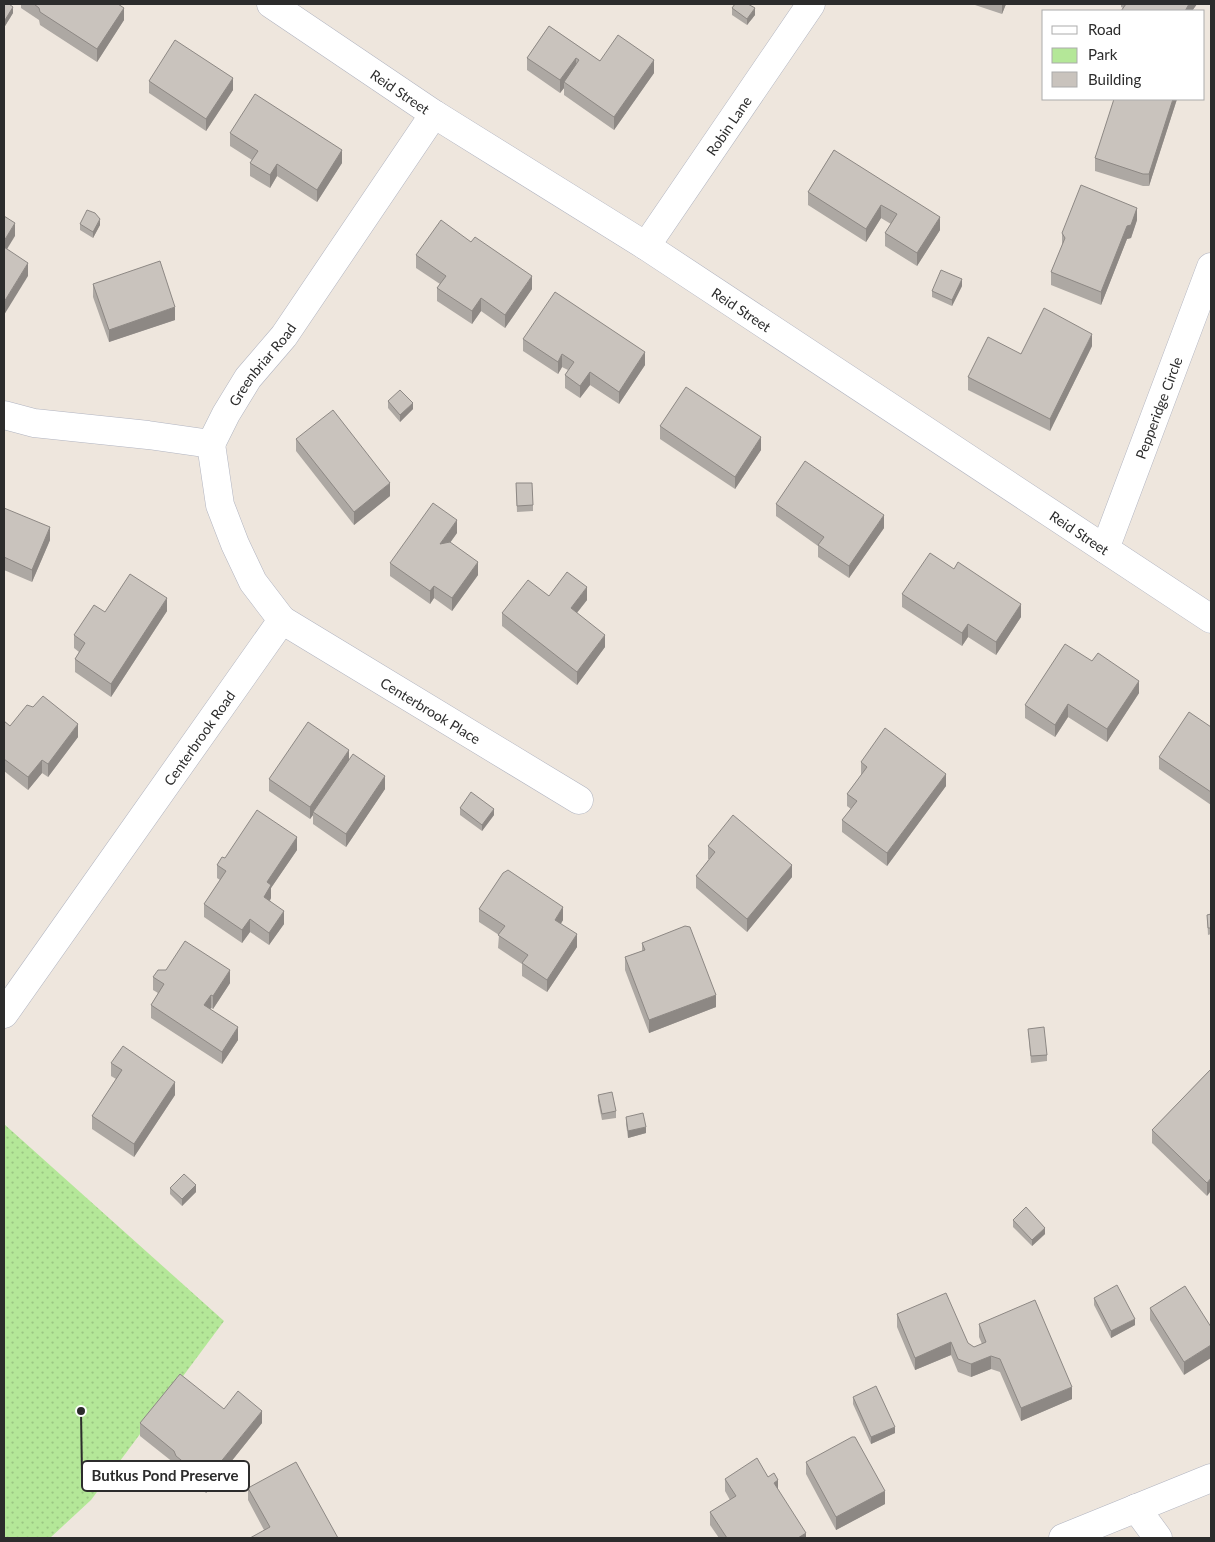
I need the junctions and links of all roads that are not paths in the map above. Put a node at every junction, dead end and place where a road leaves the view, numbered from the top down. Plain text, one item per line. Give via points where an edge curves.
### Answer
1 (271, 4) edge
2 (811, 4) edge
3 (434, 114) junction
4 (646, 246) junction
5 (1211, 267) edge
6 (4, 415) edge
7 (211, 444) junction
8 (1105, 549) junction
9 (1211, 619) edge
10 (282, 620) junction
11 (579, 800) dead end
12 (4, 1014) edge
13 (1211, 1478) edge
14 (1136, 1508) junction
15 (1063, 1538) edge
16 (1158, 1538) edge

1 - 3 street, Reid Street
2 - 4 street, Robin Lane
3 - 4 street, Reid Street
3 - 7 street, Greenbriar Road via 284,336 248,378
4 - 8 street, Reid Street
5 - 8 street, Pepperidge Circle
6 - 7 street via 34,423
7 - 10 street via 220,505 235,544 253,582
8 - 9 street, Reid Street
10 - 11 street, Centerbrook Place
10 - 12 street, Centerbrook Road
13 - 14 street
14 - 15 street
14 - 16 street

